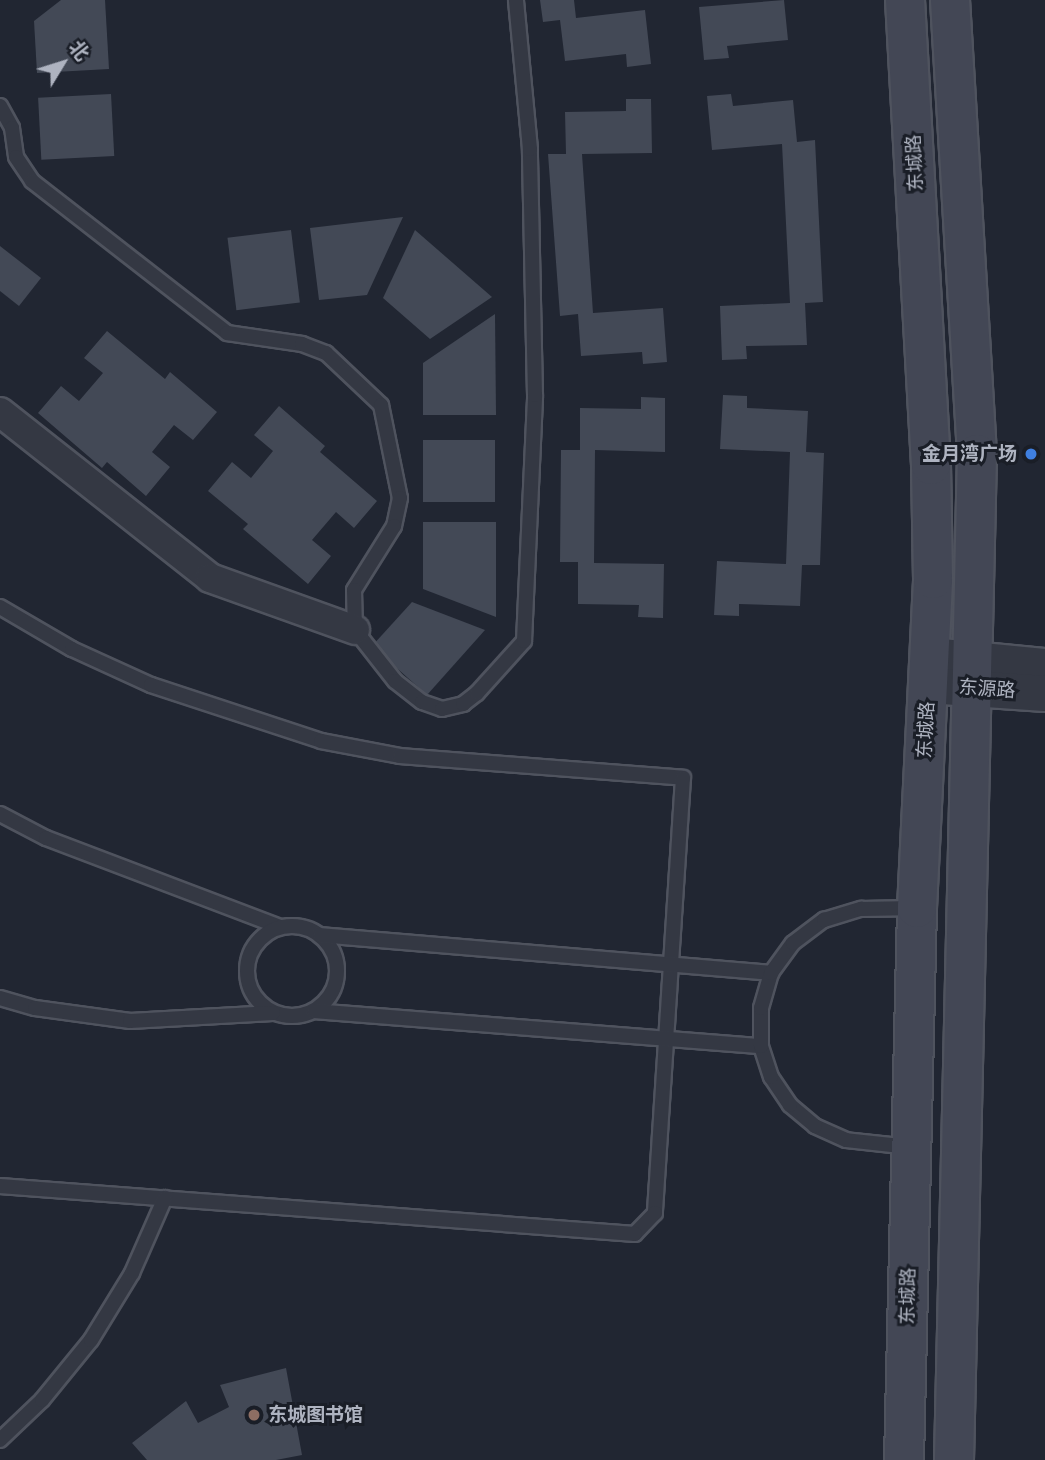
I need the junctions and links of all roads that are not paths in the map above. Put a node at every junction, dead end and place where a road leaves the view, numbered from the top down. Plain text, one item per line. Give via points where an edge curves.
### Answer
1 (516, 0) edge
2 (905, 0) edge
3 (950, 0) edge
4 (0, 106) edge
5 (0, 412) edge
6 (0, 607) edge
7 (355, 630) junction
8 (1045, 666) edge
9 (929, 670) junction
10 (974, 674) junction
11 (1045, 693) edge
12 (0, 814) edge
13 (917, 908) junction
14 (280, 927) junction
15 (320, 935) junction
16 (671, 965) junction
17 (771, 972) junction
18 (0, 998) edge
19 (314, 1011) junction
20 (274, 1013) junction
21 (666, 1039) junction
22 (761, 1046) junction
23 (911, 1147) junction
24 (0, 1185) edge
25 (164, 1198) junction
26 (0, 1440) edge
27 (904, 1460) edge
28 (954, 1460) edge

1 - 7 lane via 530,149 535,395 524,641 477,693 463,704 442,709 422,702 395,681
2 - 9 main road, 东城路 via 931,465
3 - 10 main road via 977,454
4 - 7 lane via 12,128 16,157 32,181 227,333 302,344 326,353 381,405 400,498 394,527 354,590
5 - 7 street via 210,578
6 - 16 lane via 72,649 150,685 321,741 400,756 683,778
8 - 10 street, 东源路
9 - 10 street, 东源路
9 - 13 main road, 东城路
10 - 11 street, 东源路
10 - 28 main road
12 - 14 lane via 46,838
13 - 17 lane via 860,909 824,920 793,943
13 - 23 main road, 东城路
14 - 15 lane via 294,926
14 - 20 lane via 257,942 247,967 253,994
15 - 16 lane
15 - 19 lane via 334,953 337,975 330,996
16 - 17 lane
16 - 21 lane
17 - 22 lane via 761,1008
18 - 20 lane via 35,1008 130,1021
19 - 20 lane via 301,1016
19 - 21 lane
21 - 22 lane
21 - 25 lane via 655,1213 635,1234
22 - 23 lane via 771,1077 790,1105 815,1126 864,1145
23 - 27 main road, 东城路
24 - 25 lane
25 - 26 lane via 132,1273 91,1340 42,1400

